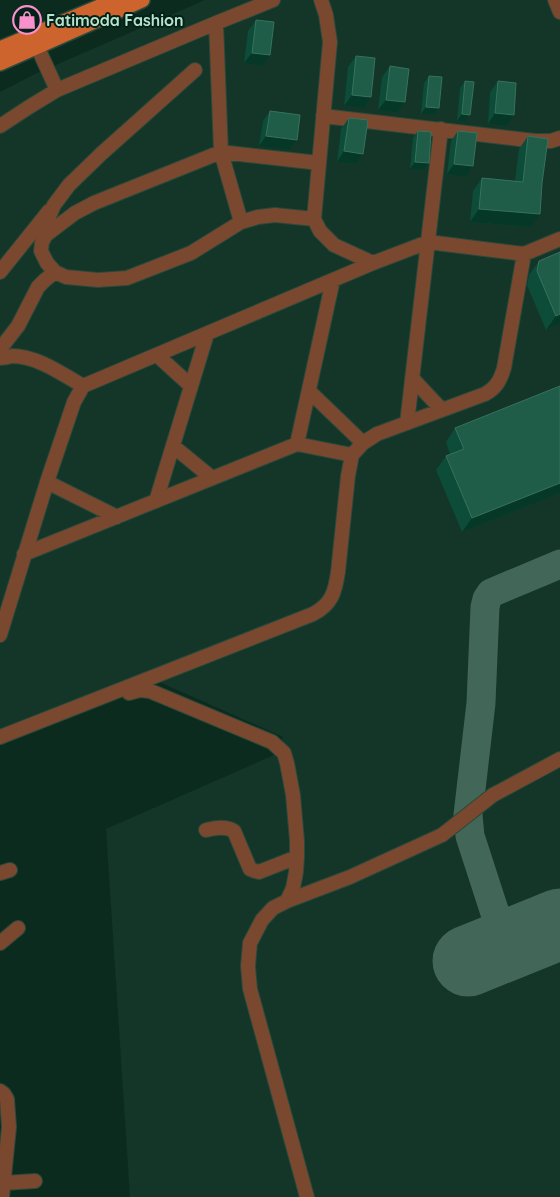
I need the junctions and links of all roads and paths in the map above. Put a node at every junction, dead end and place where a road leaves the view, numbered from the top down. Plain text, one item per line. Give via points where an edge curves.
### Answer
1 (116, 0) edge
2 (142, 0) edge
3 (273, 0) edge
4 (321, 0) edge
5 (555, 0) edge
6 (560, 12) edge
7 (216, 23) junction
8 (37, 46) junction
9 (1, 59) edge
10 (195, 70) dead end
11 (57, 90) junction
12 (324, 116) junction
13 (0, 126) edge
14 (441, 129) junction
15 (560, 138) edge
16 (221, 152) junction
17 (319, 164) junction
18 (54, 205) junction
19 (314, 219) junction
20 (241, 222) junction
21 (46, 235) junction
22 (560, 239) edge
23 (428, 242) junction
24 (524, 254) junction
25 (373, 263) junction
26 (0, 272) edge
27 (55, 272) junction
28 (334, 280) junction
29 (207, 334) junction
30 (0, 349) edge
31 (157, 355) junction
32 (0, 358) edge
33 (412, 378) junction
34 (83, 386) junction
35 (191, 386) junction
36 (309, 391) junction
37 (442, 410) junction
38 (406, 423) junction
39 (363, 443) junction
40 (297, 444) junction
41 (173, 446) junction
42 (352, 455) junction
43 (212, 478) junction
44 (47, 482) junction
45 (156, 501) junction
46 (117, 517) junction
47 (24, 554) junction
48 (0, 635) edge
49 (0, 737) edge
50 (0, 746) edge
51 (560, 759) edge
52 (206, 830) dead end
53 (298, 857) junction
54 (287, 901) junction
55 (18, 928) dead end
56 (0, 943) edge
57 (0, 1091) edge
58 (35, 1181) dead end
59 (4, 1182) junction
60 (2, 1197) edge
61 (307, 1197) edge

1 - 9 main road
2 - 8 main road
3 - 7 street
4 - 12 street via 330,42
5 - 6 street
7 - 11 street
7 - 16 street
8 - 9 main road
8 - 11 street
10 - 18 street via 101,154 69,185
11 - 13 street
12 - 14 street
12 - 17 street
14 - 15 street via 536,140
14 - 23 street
16 - 17 street
16 - 20 street
16 - 21 street via 94,203
17 - 19 street
18 - 21 street
18 - 26 street
19 - 20 street via 275,215
19 - 25 street via 320,231 334,245
20 - 27 street via 191,253 127,278 98,280 66,277
21 - 27 street via 42,251
22 - 24 street
23 - 24 street
23 - 25 street
23 - 33 street
24 - 37 street via 504,368 498,383 485,394
25 - 28 street
27 - 30 street via 38,287 18,326
28 - 29 street
28 - 36 street
29 - 31 street
29 - 35 street
31 - 34 street
31 - 35 street
32 - 34 street via 32,359
33 - 37 street
33 - 38 street
34 - 44 street via 74,402
35 - 41 street
36 - 39 street
36 - 40 street
37 - 38 street
38 - 39 street
39 - 42 street
40 - 42 street
40 - 43 street
41 - 43 street
41 - 45 street
42 - 49 street via 336,588 323,609
43 - 45 street
44 - 46 street
44 - 47 street
45 - 46 street
46 - 47 street
47 - 48 street
50 - 53 street via 128,693 150,691 280,748 287,763 293,795
51 - 54 street via 493,795 442,835 350,878
52 - 53 street via 228,828 234,832 250,868 255,871
53 - 54 street via 293,888
54 - 61 street via 273,908 262,920 250,943 248,966 250,989
55 - 56 street
57 - 59 street via 7,1099 9,1127
58 - 59 street
59 - 60 street

